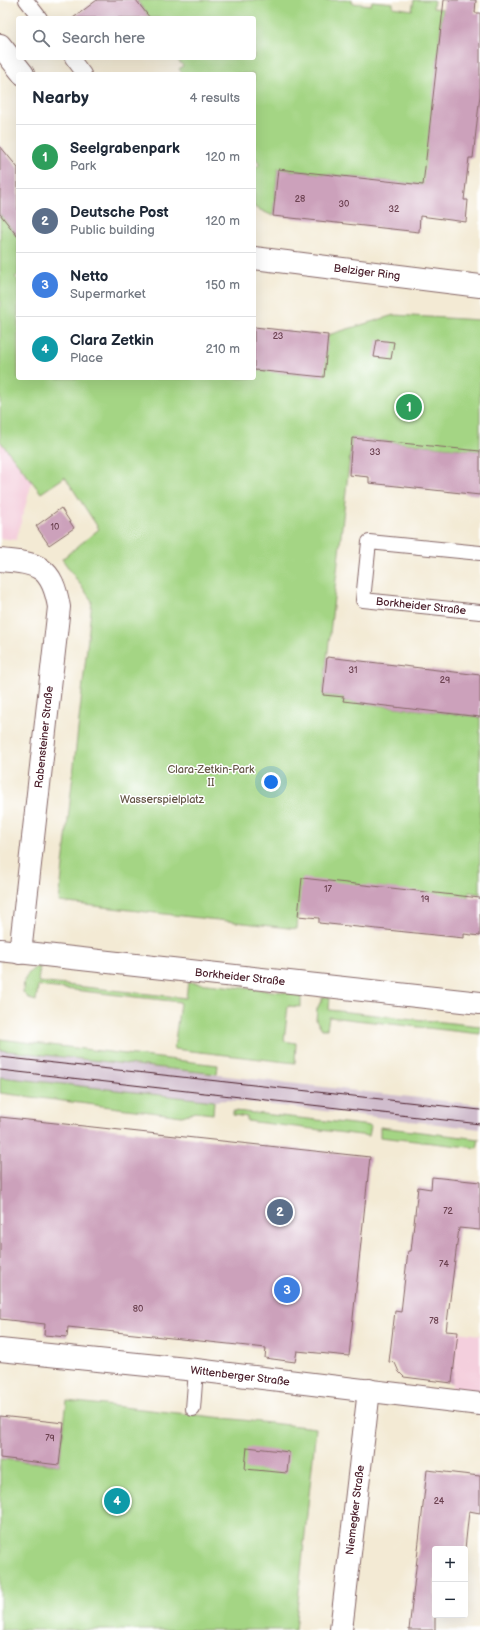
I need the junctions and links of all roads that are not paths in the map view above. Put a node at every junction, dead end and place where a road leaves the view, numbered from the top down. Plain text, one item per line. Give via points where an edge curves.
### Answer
1 (26, 0) edge
2 (38, 16) edge
3 (0, 45) edge
4 (74, 60) edge
5 (21, 72) edge
6 (82, 72) edge
7 (256, 258) edge
8 (480, 286) edge
9 (480, 553) edge
10 (0, 560) edge
11 (480, 612) edge
12 (10, 951) edge
13 (480, 1003) edge
14 (0, 1350) edge
15 (196, 1370) junction
16 (369, 1390) junction
17 (480, 1404) edge
18 (193, 1409) dead end
19 (341, 1630) edge

1 - 2 lane
3 - 5 street
4 - 6 lane
7 - 8 street, Belziger Ring
9 - 11 lane, Borkheider Straße via 369,542 363,600
10 - 12 street, Rabensteiner Straße via 27,562 41,569 56,589 59,607
12 - 13 street, Borkheider Straße
14 - 15 street, Wittenberger Straße
15 - 16 street, Wittenberger Straße
15 - 18 lane
16 - 17 street, Wittenberger Straße
16 - 19 street, Niemegker Straße

